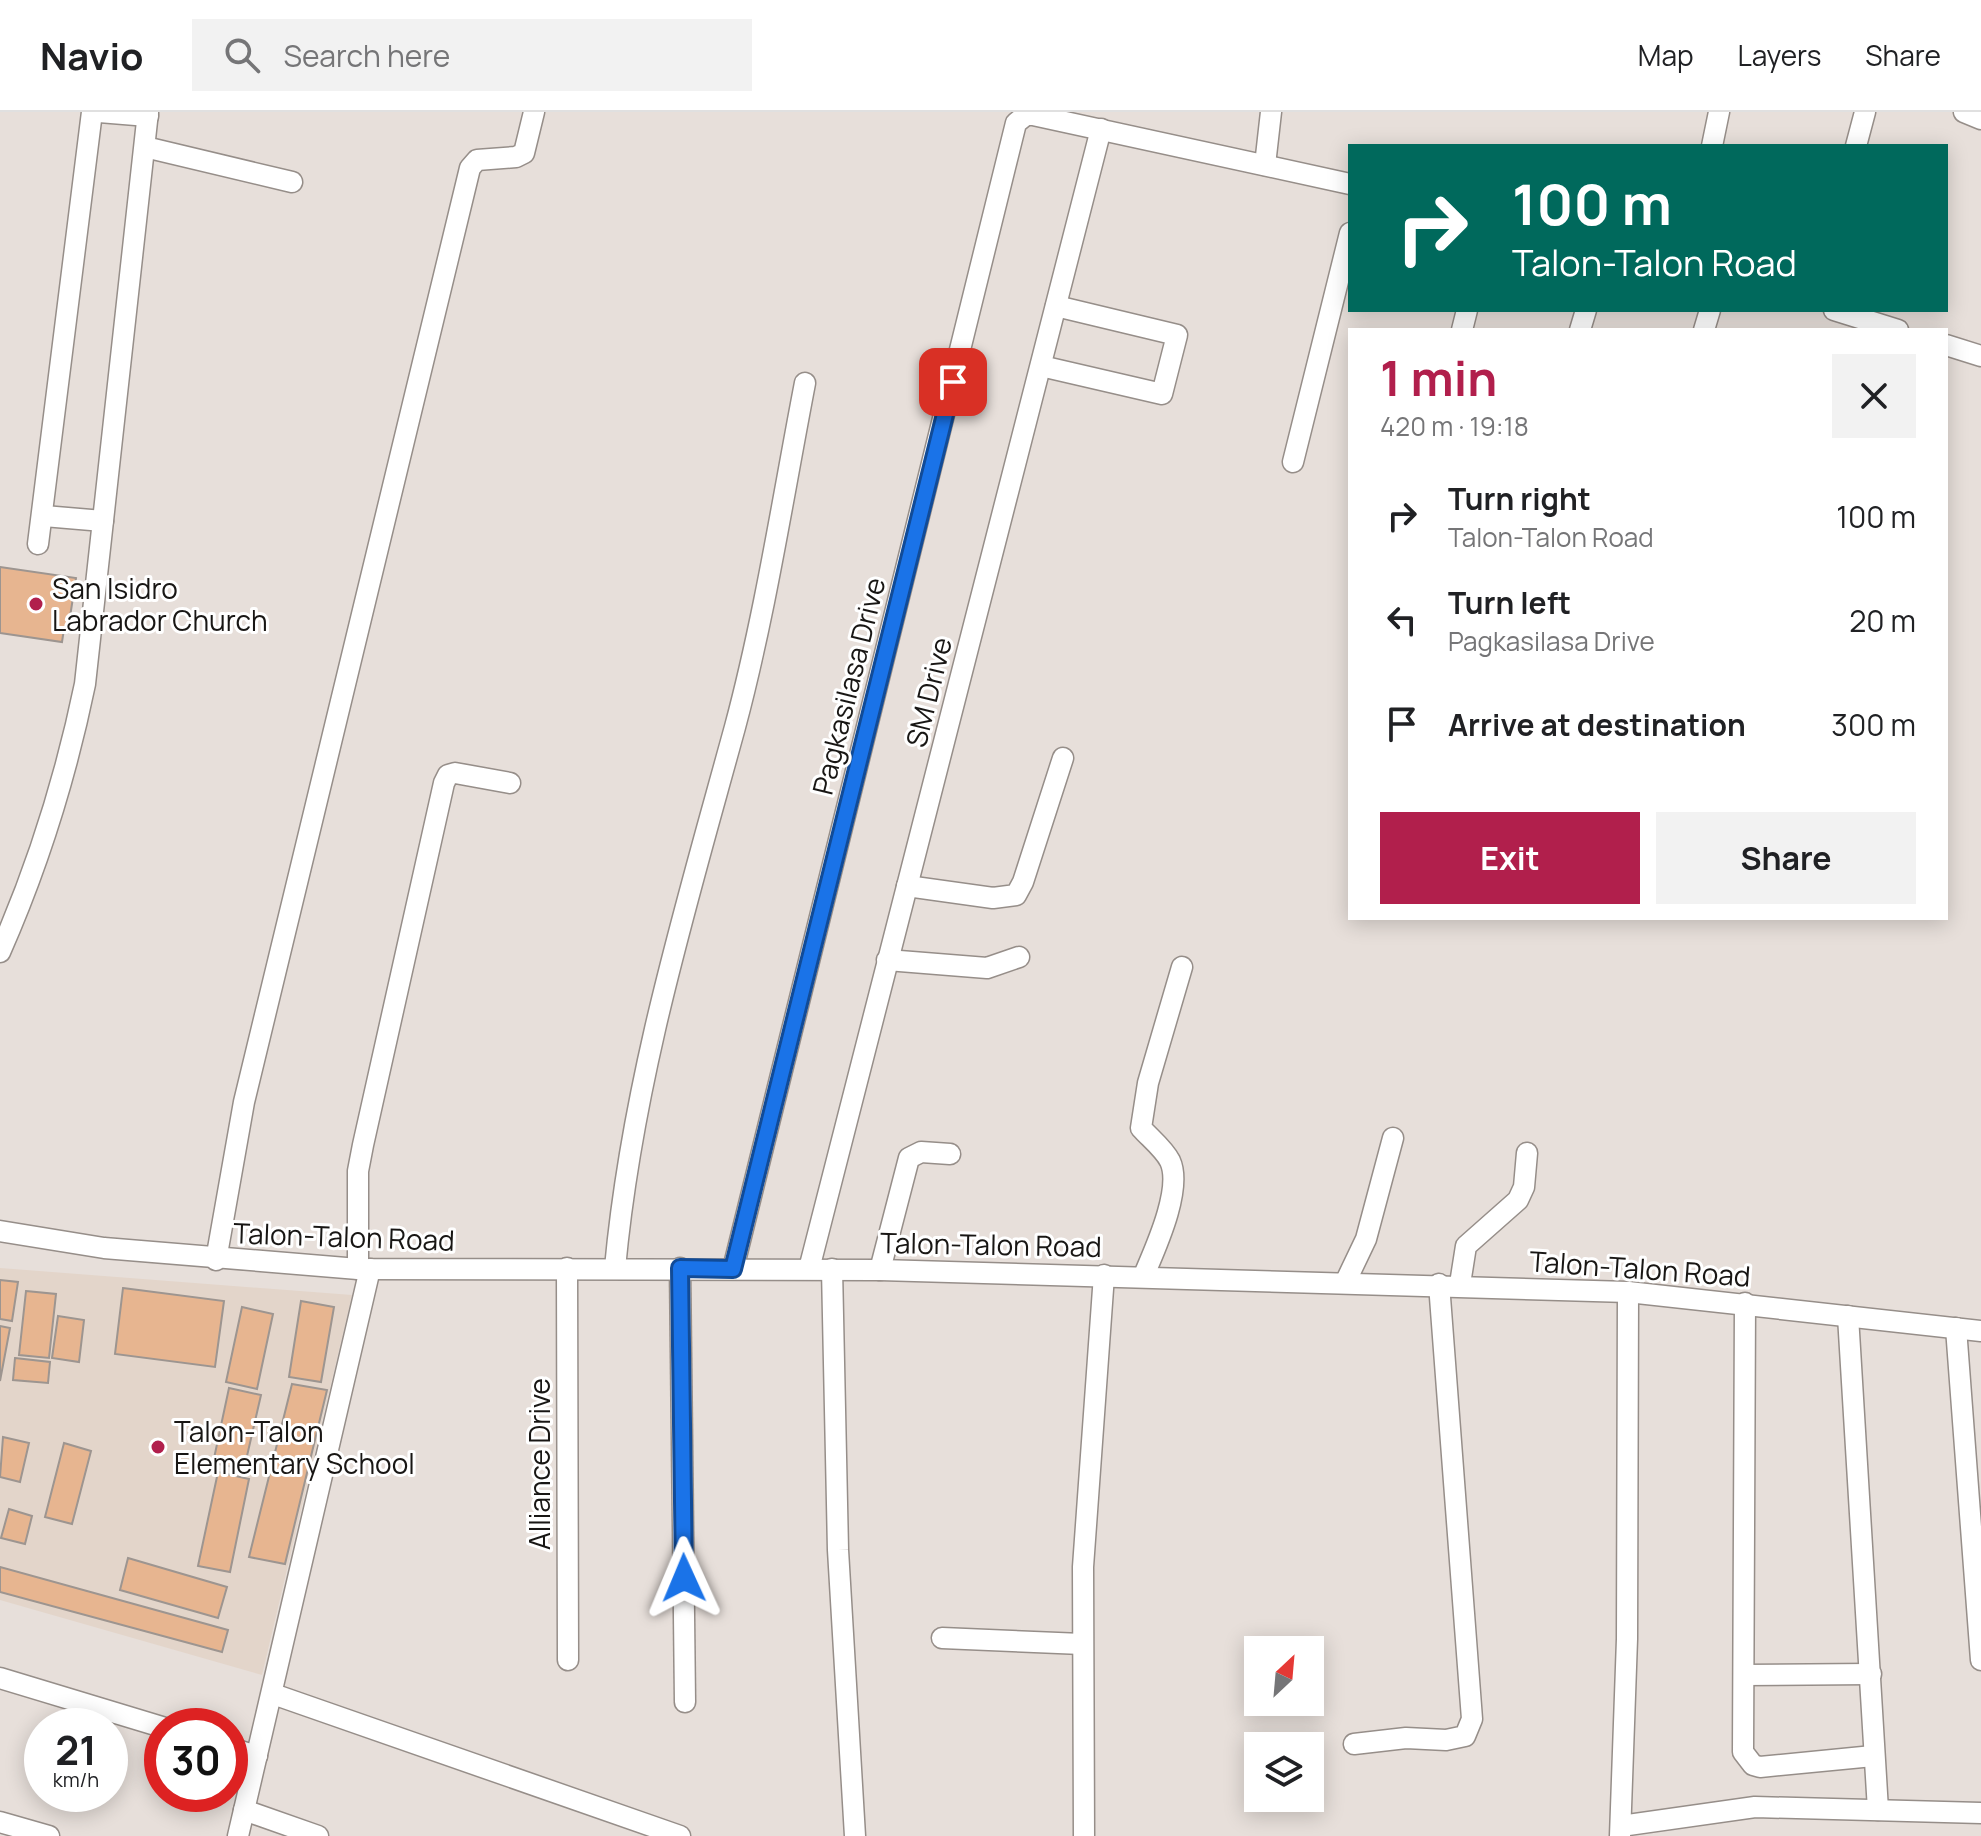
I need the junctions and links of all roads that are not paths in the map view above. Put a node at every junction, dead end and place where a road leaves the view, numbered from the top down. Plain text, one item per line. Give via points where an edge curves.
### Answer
1 (92, 112) edge
2 (99, 112) edge
3 (534, 112) edge
4 (1271, 112) edge
5 (1719, 112) edge
6 (1865, 112) edge
7 (1964, 112) edge
8 (148, 114) edge
9 (1981, 119) edge
10 (1101, 129) junction
11 (1712, 144) edge
12 (1857, 144) edge
13 (145, 147) junction
14 (1265, 165) junction
15 (292, 182) dead end
16 (1348, 184) edge
17 (1348, 241) edge
18 (1056, 306) junction
19 (1840, 312) edge
20 (1892, 328) edge
21 (1948, 346) edge
22 (1981, 356) edge
23 (1041, 366) junction
24 (805, 383) dead end
25 (1293, 462) dead end
26 (44, 516) junction
27 (103, 521) junction
28 (38, 544) dead end
29 (1063, 758) dead end
30 (510, 783) dead end
31 (907, 886) junction
32 (0, 952) edge
33 (1019, 957) dead end
34 (887, 960) junction
35 (1182, 967) dead end
36 (1393, 1138) dead end
37 (1527, 1153) dead end
38 (950, 1154) dead end
39 (0, 1231) edge
40 (216, 1260) junction
41 (567, 1268) junction
42 (615, 1268) junction
43 (680, 1268) junction
44 (364, 1269) junction
45 (733, 1269) junction
46 (809, 1269) junction
47 (832, 1269) junction
48 (880, 1270) junction
49 (1104, 1275) junction
50 (1144, 1275) junction
51 (1345, 1283) junction
52 (1450, 1284) junction
53 (1628, 1292) junction
54 (1745, 1303) junction
55 (1848, 1316) junction
56 (1956, 1328) junction
57 (1981, 1331) edge
58 (942, 1638) dead end
59 (1082, 1644) junction
60 (568, 1660) dead end
61 (1981, 1660) edge
62 (1871, 1674) junction
63 (1744, 1675) junction
64 (0, 1678) edge
65 (273, 1694) junction
66 (685, 1702) dead end
67 (144, 1722) edge
68 (1354, 1744) dead end
69 (248, 1753) edge
70 (257, 1756) junction
71 (1873, 1756) junction
72 (248, 1793) edge
73 (1878, 1810) junction
74 (248, 1811) edge
75 (244, 1812) edge
76 (1981, 1813) edge
77 (0, 1822) edge
78 (1620, 1831) edge
79 (49, 1836) edge
80 (238, 1836) edge
81 (318, 1836) edge
82 (680, 1836) edge
83 (855, 1836) edge
84 (1084, 1836) edge

1 - 26 street
2 - 8 street
3 - 40 street via 524,153 477,160 470,168 244,1102
4 - 14 street
5 - 11 street
6 - 12 street
7 - 9 street
8 - 13 street
10 - 14 street
10 - 18 street, SM Drive
10 - 45 street, Pagkasilasa Drive via 1033,115 1020,118 1014,128
13 - 15 street
13 - 27 street
14 - 16 street
17 - 25 street
18 - 23 street, SM Drive
18 - 23 street via 1177,335 1162,394
19 - 20 street
21 - 22 street
23 - 31 street, SM Drive
24 - 42 street via 736,723 681,918 642,1084
26 - 27 street
26 - 28 street
27 - 32 street via 85,684 71,753 25,896
29 - 31 street via 1016,895 993,898
30 - 44 street via 455,773 444,783 363,1145 358,1181
31 - 34 street, SM Drive
33 - 34 street via 987,968
34 - 46 street, SM Drive
35 - 50 street via 1148,1083 1141,1128 1169,1160 1174,1178
36 - 51 street via 1366,1239
37 - 52 street via 1518,1200 1466,1246
38 - 48 street via 921,1152 909,1158
39 - 40 street, Talon-Talon Road
40 - 44 street, Talon-Talon Road
41 - 42 street, Talon-Talon Road
41 - 44 street, Talon-Talon Road
41 - 60 street, Alliance Drive
42 - 43 street, Talon-Talon Road
43 - 45 street, Talon-Talon Road
43 - 66 street
44 - 65 street
45 - 46 street, Talon-Talon Road
46 - 47 street, Talon-Talon Road
47 - 48 street, Talon-Talon Road
47 - 83 street via 838,1550
48 - 49 street, Talon-Talon Road
49 - 50 street, Talon-Talon Road
49 - 59 street
50 - 51 street, Talon-Talon Road
51 - 52 street, Talon-Talon Road
52 - 53 street, Talon-Talon Road
52 - 68 street via 1472,1719 1465,1736
53 - 54 street, Talon-Talon Road
53 - 78 street via 1627,1639
54 - 55 street, Talon-Talon Road
54 - 63 street
55 - 56 street, Talon-Talon Road
55 - 62 street
56 - 57 street, Talon-Talon Road
56 - 61 street
58 - 59 street
59 - 84 street
62 - 63 street
62 - 71 street
63 - 71 street via 1743,1752 1753,1765
64 - 67 street
65 - 70 street
65 - 82 street
69 - 70 street
70 - 72 street
71 - 73 street
73 - 76 street
73 - 78 street via 1755,1807
74 - 81 street
75 - 80 street
77 - 79 street

